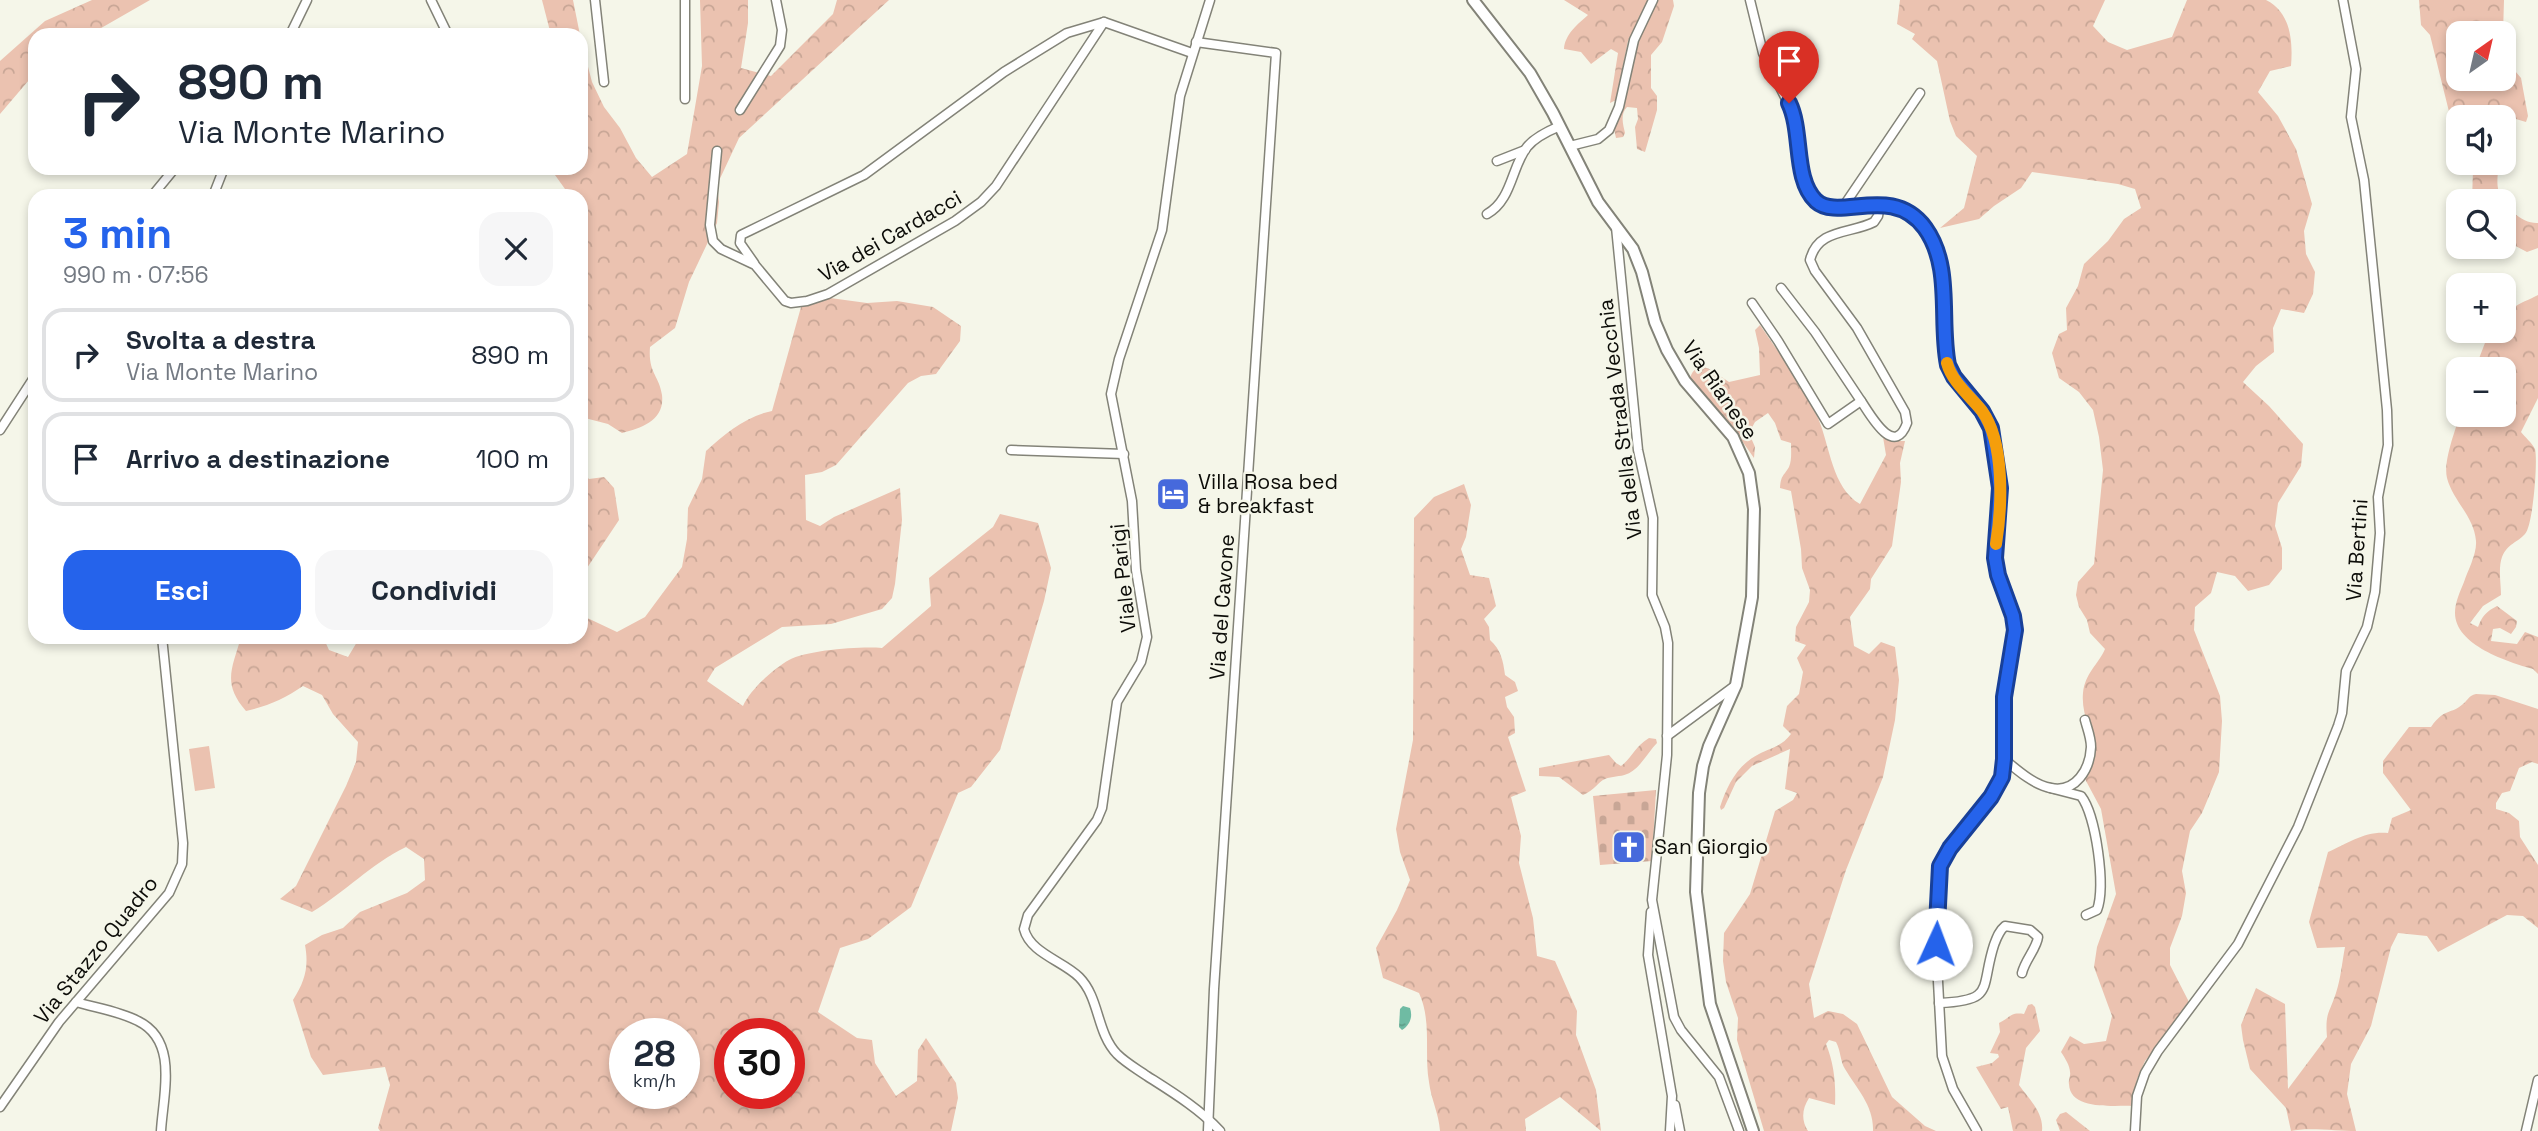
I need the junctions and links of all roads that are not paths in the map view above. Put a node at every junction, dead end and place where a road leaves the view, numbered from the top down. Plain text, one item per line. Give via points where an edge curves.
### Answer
1 (307, 0) edge
2 (431, 0) edge
3 (595, 0) edge
4 (685, 0) edge
5 (776, 0) edge
6 (1210, 0) edge
7 (1473, 0) edge
8 (1653, 0) edge
9 (1750, 0) edge
10 (2343, 0) edge
11 (1104, 22) junction
12 (293, 28) edge
13 (445, 28) edge
14 (1196, 43) junction
15 (1192, 53) junction
16 (604, 82) dead end
17 (1920, 93) dead end
18 (685, 99) dead end
19 (740, 110) dead end
20 (1560, 126) junction
21 (1570, 146) junction
22 (1525, 150) junction
23 (717, 151) dead end
24 (1497, 161) dead end
25 (169, 175) edge
26 (158, 189) edge
27 (1880, 205) junction
28 (1843, 207) junction
29 (1487, 214) dead end
30 (1616, 225) junction
31 (755, 265) junction
32 (1781, 288) dead end
33 (1752, 303) dead end
34 (28, 387) edge
35 (1861, 401) junction
36 (0, 430) edge
37 (1011, 450) dead end
38 (1124, 454) junction
39 (163, 644) edge
40 (1736, 685) junction
41 (2085, 720) dead end
42 (1667, 736) junction
43 (2004, 759) junction
44 (2050, 788) junction
45 (1652, 900) junction
46 (2086, 915) dead end
47 (2022, 973) dead end
48 (76, 1002) junction
49 (1939, 1003) junction
50 (2538, 1080) edge
51 (1672, 1096) junction
52 (0, 1107) edge
53 (1208, 1118) junction
54 (161, 1131) edge
55 (1209, 1131) edge
56 (1220, 1131) edge
57 (1670, 1131) edge
58 (1680, 1131) edge
59 (1739, 1131) edge
60 (1753, 1131) edge
61 (1977, 1131) edge
62 (2135, 1131) edge
63 (2526, 1131) edge

1 - 12 street
2 - 13 street
3 - 16 street
4 - 18 street
5 - 19 street via 782,30 779,50
6 - 14 street, Viale Parigi
7 - 20 main road, Via Rianese via 1530,73
8 - 21 street via 1634,40 1611,126 1598,139
9 - 28 street via 1765,58 1795,118 1805,183 1822,205
10 - 62 street, Via Bertini via 2356,69 2351,117 2362,169 2387,410 2388,450 2378,497 2375,592 2368,622 2346,671 2338,726 2301,821 2235,950 2145,1073 2137,1096
11 - 15 street
11 - 31 street via 1067,33 1035,51 864,176 742,233 740,243
11 - 31 street, Via dei Cardacci via 994,188 961,217 809,301 783,300
14 - 15 street, Viale Parigi
14 - 53 street, Via del Cavone via 1276,54
15 - 38 street, Viale Parigi via 1179,104 1161,233 1112,389
17 - 28 street
20 - 21 main road, Via Rianese
20 - 22 street
21 - 30 main road, Via Rianese via 1598,202
22 - 24 street
22 - 29 street via 1503,199
23 - 31 street, Via dei Cardacci via 712,239 720,249
25 - 26 street
27 - 28 street
27 - 35 street via 1874,222 1829,236 1816,246 1811,258 1813,269 1869,348 1905,412 1906,427 1898,435 1886,434
27 - 43 street via 1912,215 1933,241 1941,268 1948,367 1984,415 1993,437 2000,495 1995,558 2015,630 2004,697
30 - 40 main road, Via Rianese via 1637,257 1653,316 1672,359 1731,435 1749,473 1754,500 1754,573
30 - 42 street, Via della Strada Vecchia via 1638,450 1653,518 1652,595 1667,639
32 - 35 street
33 - 35 street via 1828,424
34 - 36 street
37 - 38 street
38 - 53 street, Viale Parigi via 1146,645 1117,702 1097,820 1028,915 1024,929 1033,945 1084,982 1115,1052
39 - 48 street, Via Stazzo Quadro via 182,864 163,901
40 - 42 street
40 - 60 main road, Via Rianese via 1703,766 1696,892 1710,1004
41 - 44 street via 2091,745 2085,769 2071,785
42 - 45 street, Via della Strada Vecchia
43 - 44 street
43 - 49 street via 1997,788 1950,848 1939,870
44 - 46 street via 2081,796 2090,818 2101,895 2097,909
45 - 51 street via 1648,955
45 - 59 street, Via della Strada Vecchia via 1674,1017 1719,1077
47 - 49 street via 2038,937 2031,930 2006,925 1998,934 1981,994 1971,1000
48 - 52 street, Via Stazzo Quadro
48 - 54 street via 139,1021 156,1036 166,1067
49 - 61 street via 1945,1068
50 - 63 street
51 - 57 street
51 - 58 street
53 - 55 street
53 - 56 street, Viale Parigi

